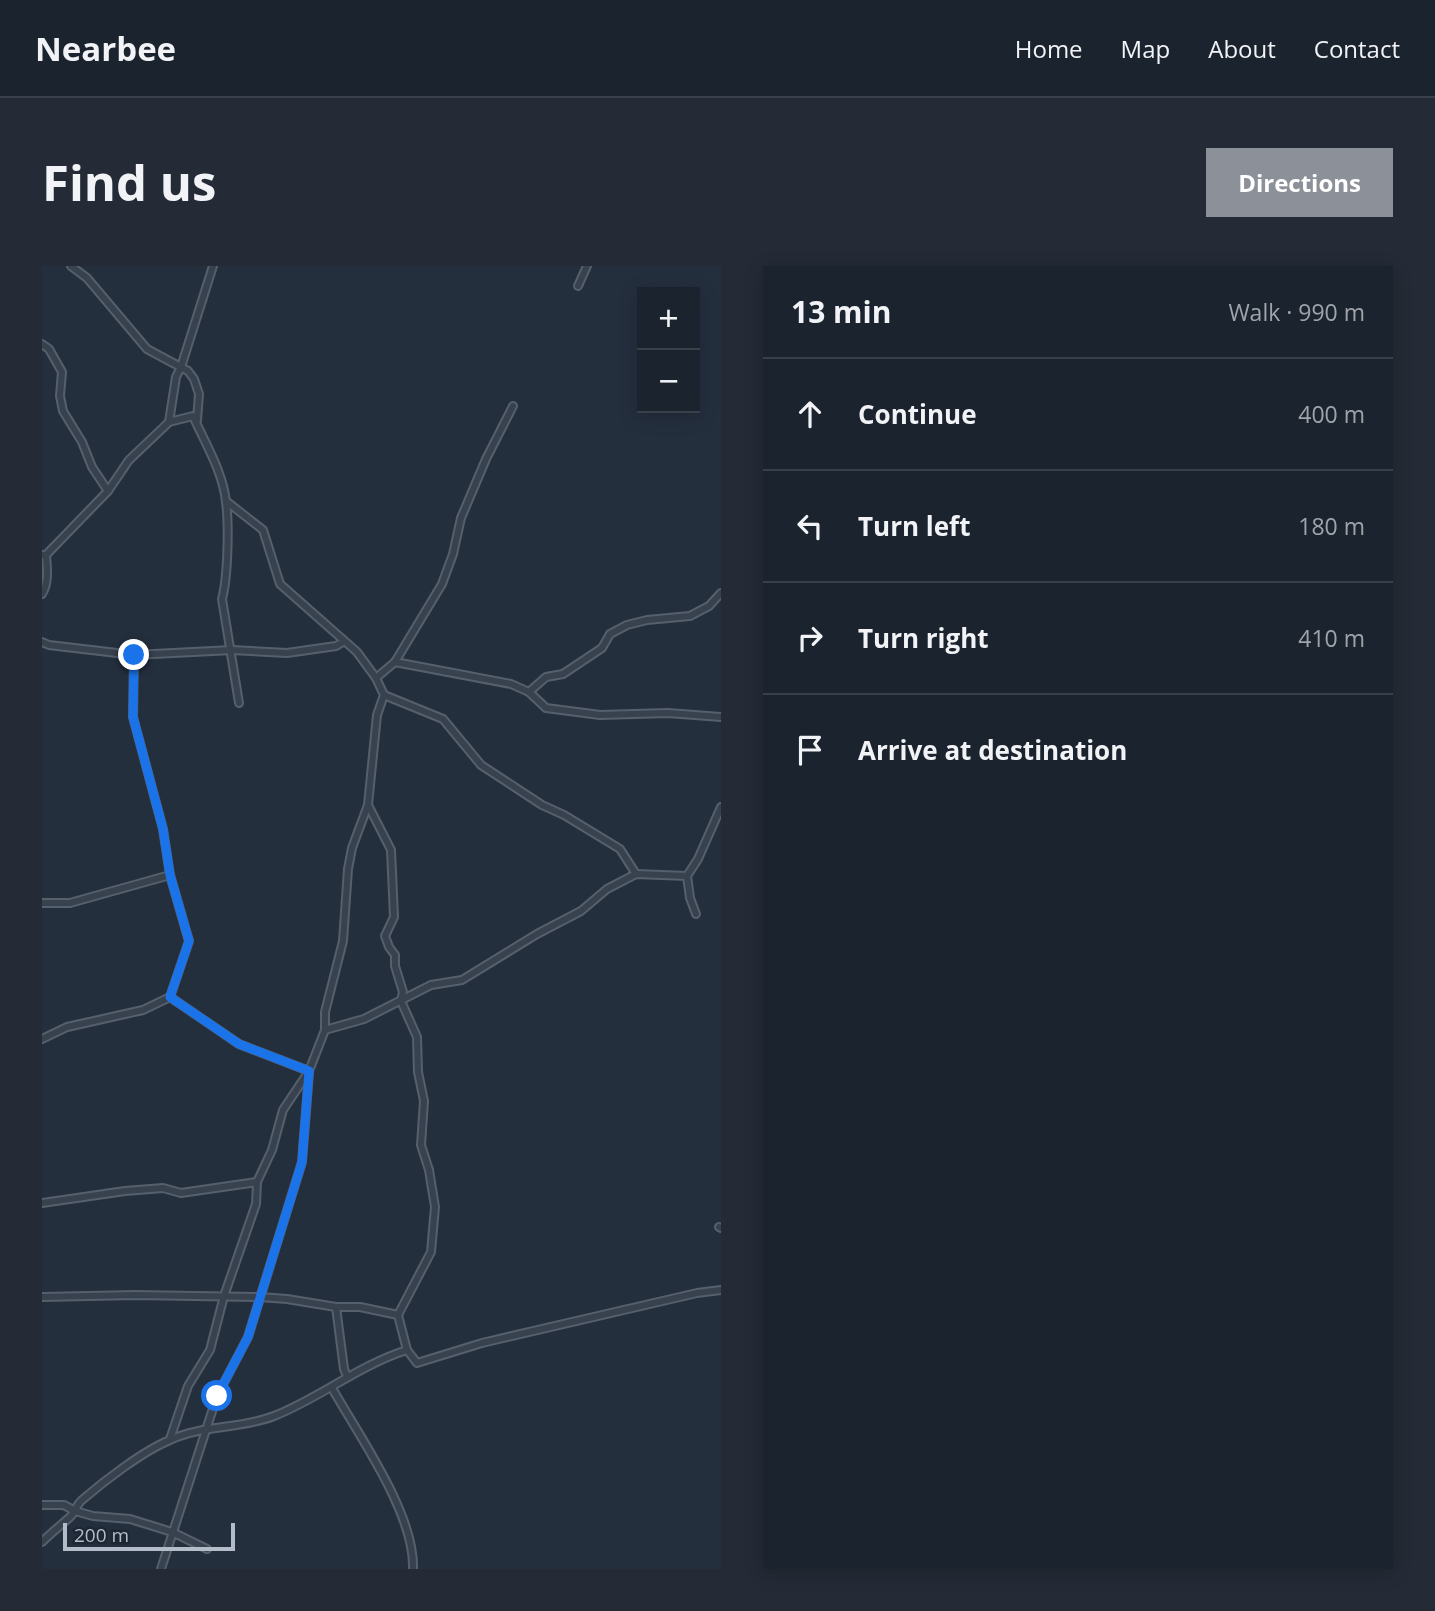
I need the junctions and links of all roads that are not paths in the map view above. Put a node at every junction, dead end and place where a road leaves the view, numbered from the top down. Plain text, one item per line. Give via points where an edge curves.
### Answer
1 (71, 266) edge
2 (213, 266) edge
3 (587, 266) edge
4 (578, 286) dead end
5 (42, 344) edge
6 (181, 367) junction
7 (513, 406) dead end
8 (169, 422) junction
9 (196, 422) junction
10 (108, 491) junction
11 (226, 501) junction
12 (44, 555) edge
13 (721, 593) edge
14 (42, 594) edge
15 (42, 642) edge
16 (343, 642) junction
17 (232, 650) junction
18 (134, 655) junction
19 (395, 662) junction
20 (376, 678) junction
21 (529, 692) junction
22 (384, 695) junction
23 (239, 703) dead end
24 (721, 717) edge
25 (368, 805) junction
26 (721, 807) edge
27 (636, 874) junction
28 (170, 875) junction
29 (687, 876) junction
30 (42, 904) edge
31 (696, 914) dead end
32 (170, 997) junction
33 (401, 1002) junction
34 (325, 1030) junction
35 (42, 1039) edge
36 (309, 1071) junction
37 (257, 1182) junction
38 (42, 1203) edge
39 (721, 1290) edge
40 (224, 1296) junction
41 (42, 1297) edge
42 (260, 1297) junction
43 (336, 1307) junction
44 (398, 1315) junction
45 (407, 1350) junction
46 (347, 1376) junction
47 (332, 1388) junction
48 (206, 1429) junction
49 (170, 1439) junction
50 (42, 1505) edge
51 (75, 1511) junction
52 (172, 1532) junction
53 (42, 1542) edge
54 (207, 1549) dead end
55 (161, 1569) edge
56 (413, 1569) edge

1 - 6 street via 87,278 147,348
2 - 6 street
3 - 4 street
5 - 10 street via 62,372 63,411
6 - 8 street
6 - 9 street via 194,379 199,394
7 - 19 street via 461,518 442,584
8 - 9 street via 193,416
8 - 10 street via 129,460
9 - 11 street
10 - 12 street
11 - 16 street via 263,530 281,584
11 - 17 street via 222,599
12 - 14 street via 48,572
13 - 21 street via 690,616 627,625 610,635 602,648 563,674 546,677
15 - 18 street
16 - 17 street via 287,653
16 - 20 street via 357,652
17 - 18 street
17 - 23 street
18 - 28 street via 133,717 163,829
19 - 20 street
19 - 21 street via 472,675
20 - 22 street
21 - 24 street via 546,708 600,715
22 - 25 street via 377,715
22 - 27 street via 443,719 481,765 620,849
25 - 33 street via 391,850 394,917 385,936 395,955
25 - 34 street via 352,848 343,941 325,1012
26 - 29 street
27 - 29 street
27 - 33 street via 462,980 431,985
28 - 30 street via 70,903
28 - 32 street via 189,941
29 - 31 street
32 - 35 street via 143,1010 68,1027
32 - 36 street via 239,1044
33 - 34 street
33 - 44 street via 417,1037 424,1101 421,1145 435,1207 431,1252
34 - 36 street
36 - 37 street via 283,1110
36 - 42 street via 302,1162
37 - 38 street via 181,1192 163,1188 125,1191
37 - 40 street via 256,1204
39 - 45 street via 482,1343 417,1363
40 - 41 street
40 - 42 street
40 - 49 street via 210,1350 188,1385
42 - 43 street
42 - 48 street via 248,1337 217,1396
43 - 44 street
43 - 46 street
44 - 45 street
45 - 46 street
46 - 47 street
47 - 48 street via 271,1417
47 - 56 street via 407,1527
48 - 49 street
48 - 52 street
49 - 51 street via 79,1502
50 - 51 street via 64,1505
51 - 52 street via 130,1519
51 - 53 street
52 - 54 street
52 - 55 street

